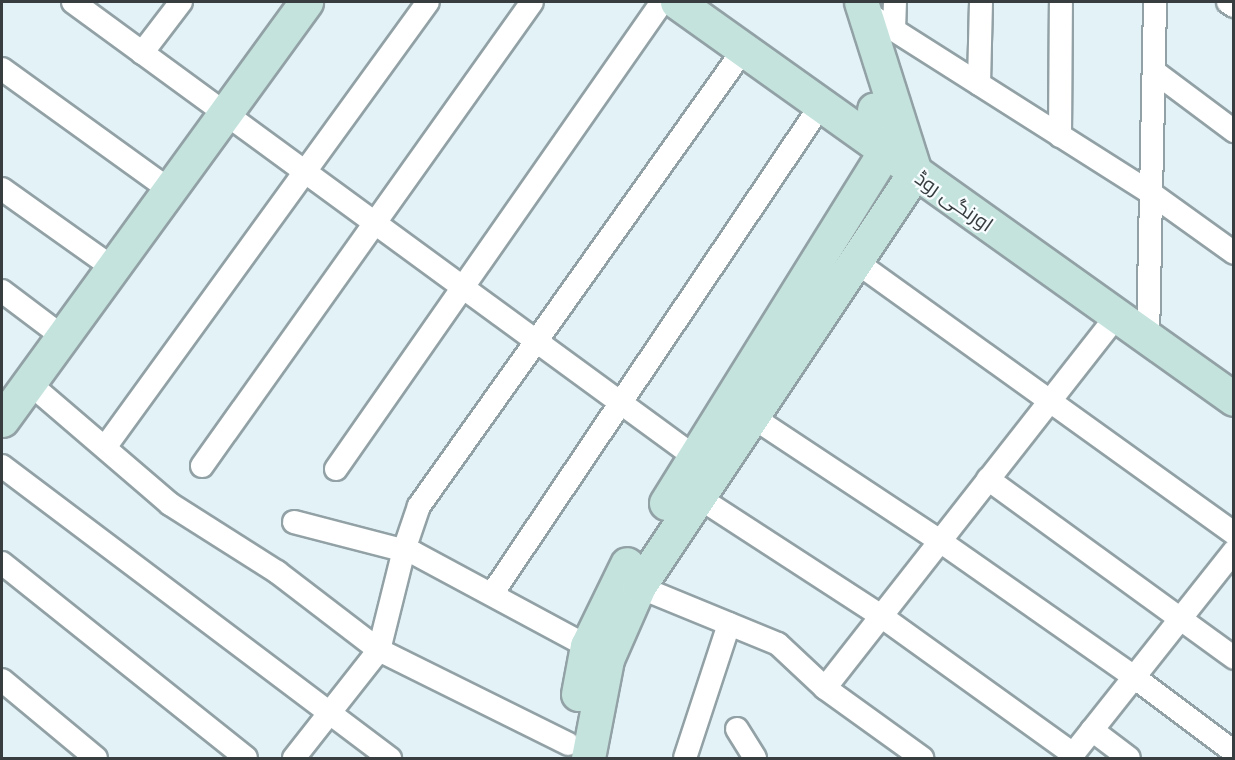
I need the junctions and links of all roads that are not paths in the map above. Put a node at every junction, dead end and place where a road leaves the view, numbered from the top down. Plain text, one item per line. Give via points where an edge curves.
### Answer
1 (73, 2) edge
2 (181, 2) edge
3 (306, 2) edge
4 (428, 2) edge
5 (532, 2) edge
6 (662, 2) edge
7 (677, 2) edge
8 (981, 2) edge
9 (1061, 2) edge
10 (1155, 2) edge
11 (1228, 2) edge
12 (865, 4) edge
13 (1233, 6) edge
14 (894, 30) junction
15 (744, 49) junction
16 (142, 53) junction
17 (2, 69) edge
18 (1155, 72) junction
19 (979, 84) junction
20 (821, 105) junction
21 (225, 115) junction
22 (1233, 131) edge
23 (1060, 136) junction
24 (885, 151) junction
25 (915, 172) junction
26 (303, 173) junction
27 (2, 189) edge
28 (170, 190) junction
29 (1152, 194) junction
30 (374, 224) junction
31 (1233, 253) edge
32 (855, 261) junction
33 (113, 268) junction
34 (462, 288) junction
35 (2, 291) edge
36 (1117, 315) junction
37 (63, 337) junction
38 (1148, 338) junction
39 (536, 342) junction
40 (29, 383) junction
41 (1233, 399) edge
42 (1050, 401) junction
43 (620, 403) junction
44 (751, 416) junction
45 (2, 420) edge
46 (106, 446) junction
47 (696, 458) junction
48 (2, 466) edge
49 (202, 466) dead end
50 (336, 469) dead end
51 (988, 479) junction
52 (698, 497) junction
53 (294, 522) dead end
54 (1233, 533) edge
55 (940, 541) junction
56 (404, 550) junction
57 (1233, 551) edge
58 (2, 562) edge
59 (628, 583) junction
60 (492, 594) junction
61 (881, 616) junction
62 (1181, 618) junction
63 (729, 624) junction
64 (587, 645) junction
65 (379, 650) junction
66 (1233, 658) edge
67 (1134, 677) junction
68 (2, 680) edge
69 (825, 688) junction
70 (330, 713) junction
71 (737, 729) dead end
72 (1092, 730) junction
73 (1233, 752) edge
74 (581, 755) edge
75 (910, 755) edge
76 (1072, 756) edge
77 (96, 759) edge
78 (246, 759) edge
79 (294, 759) edge
80 (390, 759) edge
81 (685, 759) edge
82 (755, 759) edge
83 (1129, 759) edge

1 - 16 street
2 - 16 street
3 - 21 main road
4 - 26 street
5 - 30 street
6 - 34 street
7 - 15 main road, اورنگی روڈ
8 - 19 street
9 - 23 street
10 - 18 street
11 - 13 street
12 - 14 street
12 - 14 street
12 - 24 main road via 854,38
12 - 25 main road
14 - 19 street
15 - 20 main road, اورنگی روڈ
15 - 39 street
16 - 21 street
17 - 28 street
18 - 22 street
18 - 29 street
19 - 23 street
20 - 24 main road, اورنگی روڈ
20 - 43 street
21 - 26 street
21 - 28 main road
23 - 29 street
24 - 25 main road, اورنگی روڈ
24 - 47 main road
25 - 32 main road
25 - 36 main road, اورنگی روڈ
26 - 30 street
26 - 46 street
27 - 33 street
28 - 33 main road
29 - 31 street
29 - 38 street
30 - 34 street
30 - 49 street
32 - 42 street
32 - 44 main road
33 - 37 main road
34 - 39 street
34 - 50 street
35 - 37 street
36 - 38 main road, اورنگی روڈ
36 - 42 street
37 - 40 main road
38 - 41 main road, اورنگی روڈ
39 - 43 street
39 - 56 street via 419,506
40 - 45 main road
40 - 46 street
42 - 51 street
42 - 54 street
43 - 47 street
43 - 60 street
44 - 52 main road
44 - 55 street
46 - 65 street via 170,504 277,572
47 - 59 main road
48 - 70 street
51 - 55 street
51 - 62 street
52 - 59 main road
52 - 61 street
53 - 56 street
55 - 61 street
55 - 67 street
56 - 60 street
56 - 65 street
57 - 62 street
58 - 78 street
59 - 63 street
59 - 64 main road
59 - 74 main road
60 - 64 street
61 - 69 street
61 - 76 street
62 - 66 street
62 - 67 street
63 - 69 street via 778,644
63 - 81 street
64 - 74 main road
65 - 70 street
65 - 74 street
67 - 72 street
67 - 73 street
68 - 77 street
69 - 75 street
70 - 79 street
70 - 80 street
71 - 82 street
72 - 76 street
72 - 83 street

